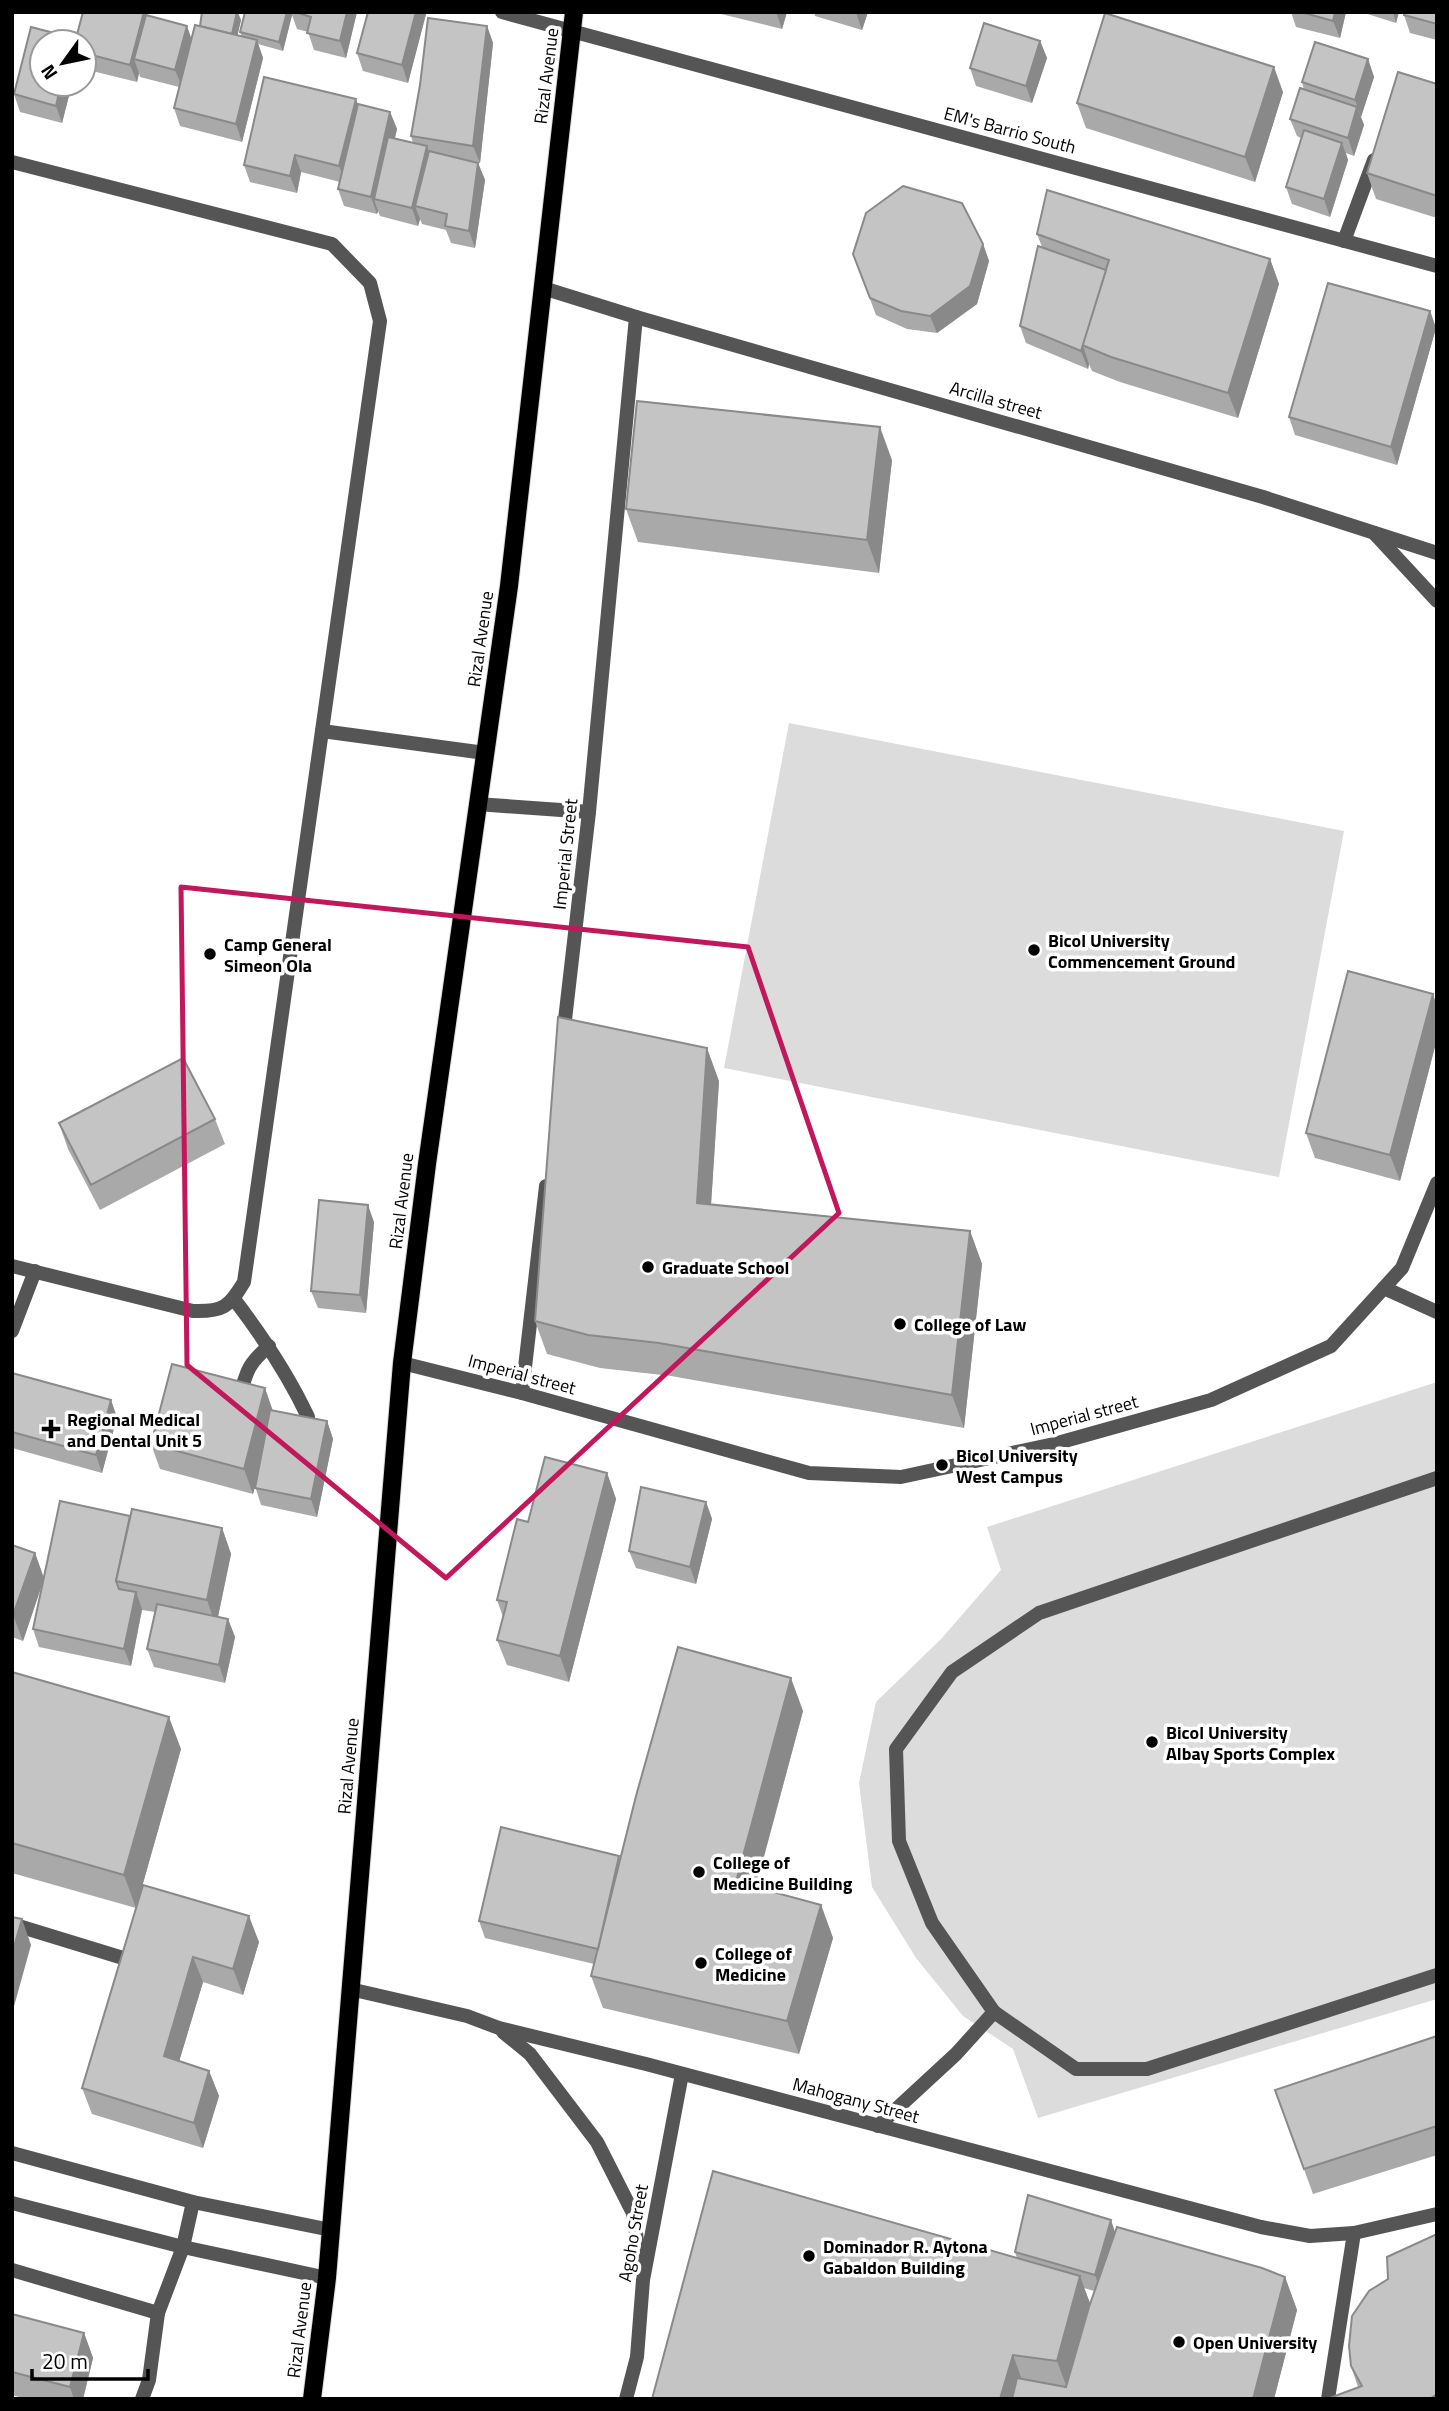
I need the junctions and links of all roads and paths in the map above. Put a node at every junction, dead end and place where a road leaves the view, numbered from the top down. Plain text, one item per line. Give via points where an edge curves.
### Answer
1 (502, 12) edge
2 (574, 12) edge
3 (573, 32) junction
4 (1381, 142) edge
5 (12, 162) edge
6 (1344, 241) junction
7 (1437, 266) edge
8 (542, 288) junction
9 (636, 317) junction
10 (1373, 532) junction
11 (1437, 553) edge
12 (1437, 601) edge
13 (322, 731) junction
14 (485, 753) junction
15 (477, 804) junction
16 (589, 812) junction
17 (562, 1047) edge
18 (548, 1172) edge
19 (1437, 1182) edge
20 (12, 1266) edge
21 (35, 1271) junction
22 (1384, 1288) junction
23 (234, 1299) junction
24 (1437, 1312) edge
25 (12, 1331) edge
26 (270, 1346) junction
27 (402, 1363) junction
28 (522, 1394) junction
29 (239, 1398) edge
30 (308, 1417) edge
31 (1437, 1478) edge
32 (12, 1924) edge
33 (123, 1958) edge
34 (1437, 1975) edge
35 (350, 1989) junction
36 (994, 2012) junction
37 (499, 2028) junction
38 (682, 2074) junction
39 (878, 2126) junction
40 (12, 2153) edge
41 (193, 2202) junction
42 (12, 2203) edge
43 (1437, 2214) edge
44 (331, 2230) junction
45 (1354, 2234) junction
46 (183, 2247) junction
47 (12, 2270) edge
48 (327, 2278) junction
49 (643, 2280) junction
50 (158, 2313) junction
51 (142, 2399) edge
52 (312, 2399) edge
53 (626, 2399) edge
54 (1328, 2399) edge

1 - 3 street, EM's Barrio South
2 - 3 main road, Rizal Avenue
3 - 6 street, EM's Barrio South
3 - 8 main road, Rizal Avenue
4 - 6 street
5 - 13 street via 332,244 370,283 380,321
6 - 7 street, EM's Barrio South
8 - 9 street, Arcilla street
8 - 14 main road, Rizal Avenue via 509,586
9 - 10 street, Arcilla street
9 - 16 street, Imperial Street
10 - 11 street, Arcilla street
10 - 12 street
13 - 14 street
13 - 23 street via 244,1282
14 - 15 main road, Rizal Avenue
15 - 16 street
15 - 27 main road, Rizal Avenue
16 - 17 street, Imperial Street
18 - 28 street, Imperial Street
19 - 22 street, Imperial street via 1402,1268
20 - 21 street
21 - 23 street via 194,1311 215,1311
21 - 25 street
22 - 24 street
22 - 28 street, Imperial street via 1331,1346 1211,1400 1054,1444 901,1477 809,1473
23 - 26 street
26 - 29 street via 252,1361
26 - 30 street
27 - 28 street, Imperial street
27 - 35 main road, Rizal Avenue
31 - 36 street via 1039,1613 952,1672 896,1749 899,1841 932,1923
32 - 33 street
34 - 36 street via 1147,2069 1076,2069
35 - 37 street, Mahogany Street
35 - 44 main road, Rizal Avenue
36 - 39 street
37 - 38 street, Mahogany Street
37 - 49 street via 530,2054 597,2142 633,2213
38 - 39 street, Mahogany Street
38 - 49 street, Agoho Street
39 - 45 street, Mahogany Street via 1261,2227 1310,2236
40 - 41 street
41 - 44 street
41 - 46 street
42 - 46 street
43 - 45 street, Mahogany Street
44 - 48 main road, Rizal Avenue
45 - 54 street
46 - 48 street
46 - 50 street
47 - 50 street
48 - 52 main road, Rizal Avenue
49 - 53 street, Agoho Street via 637,2357
50 - 51 street

